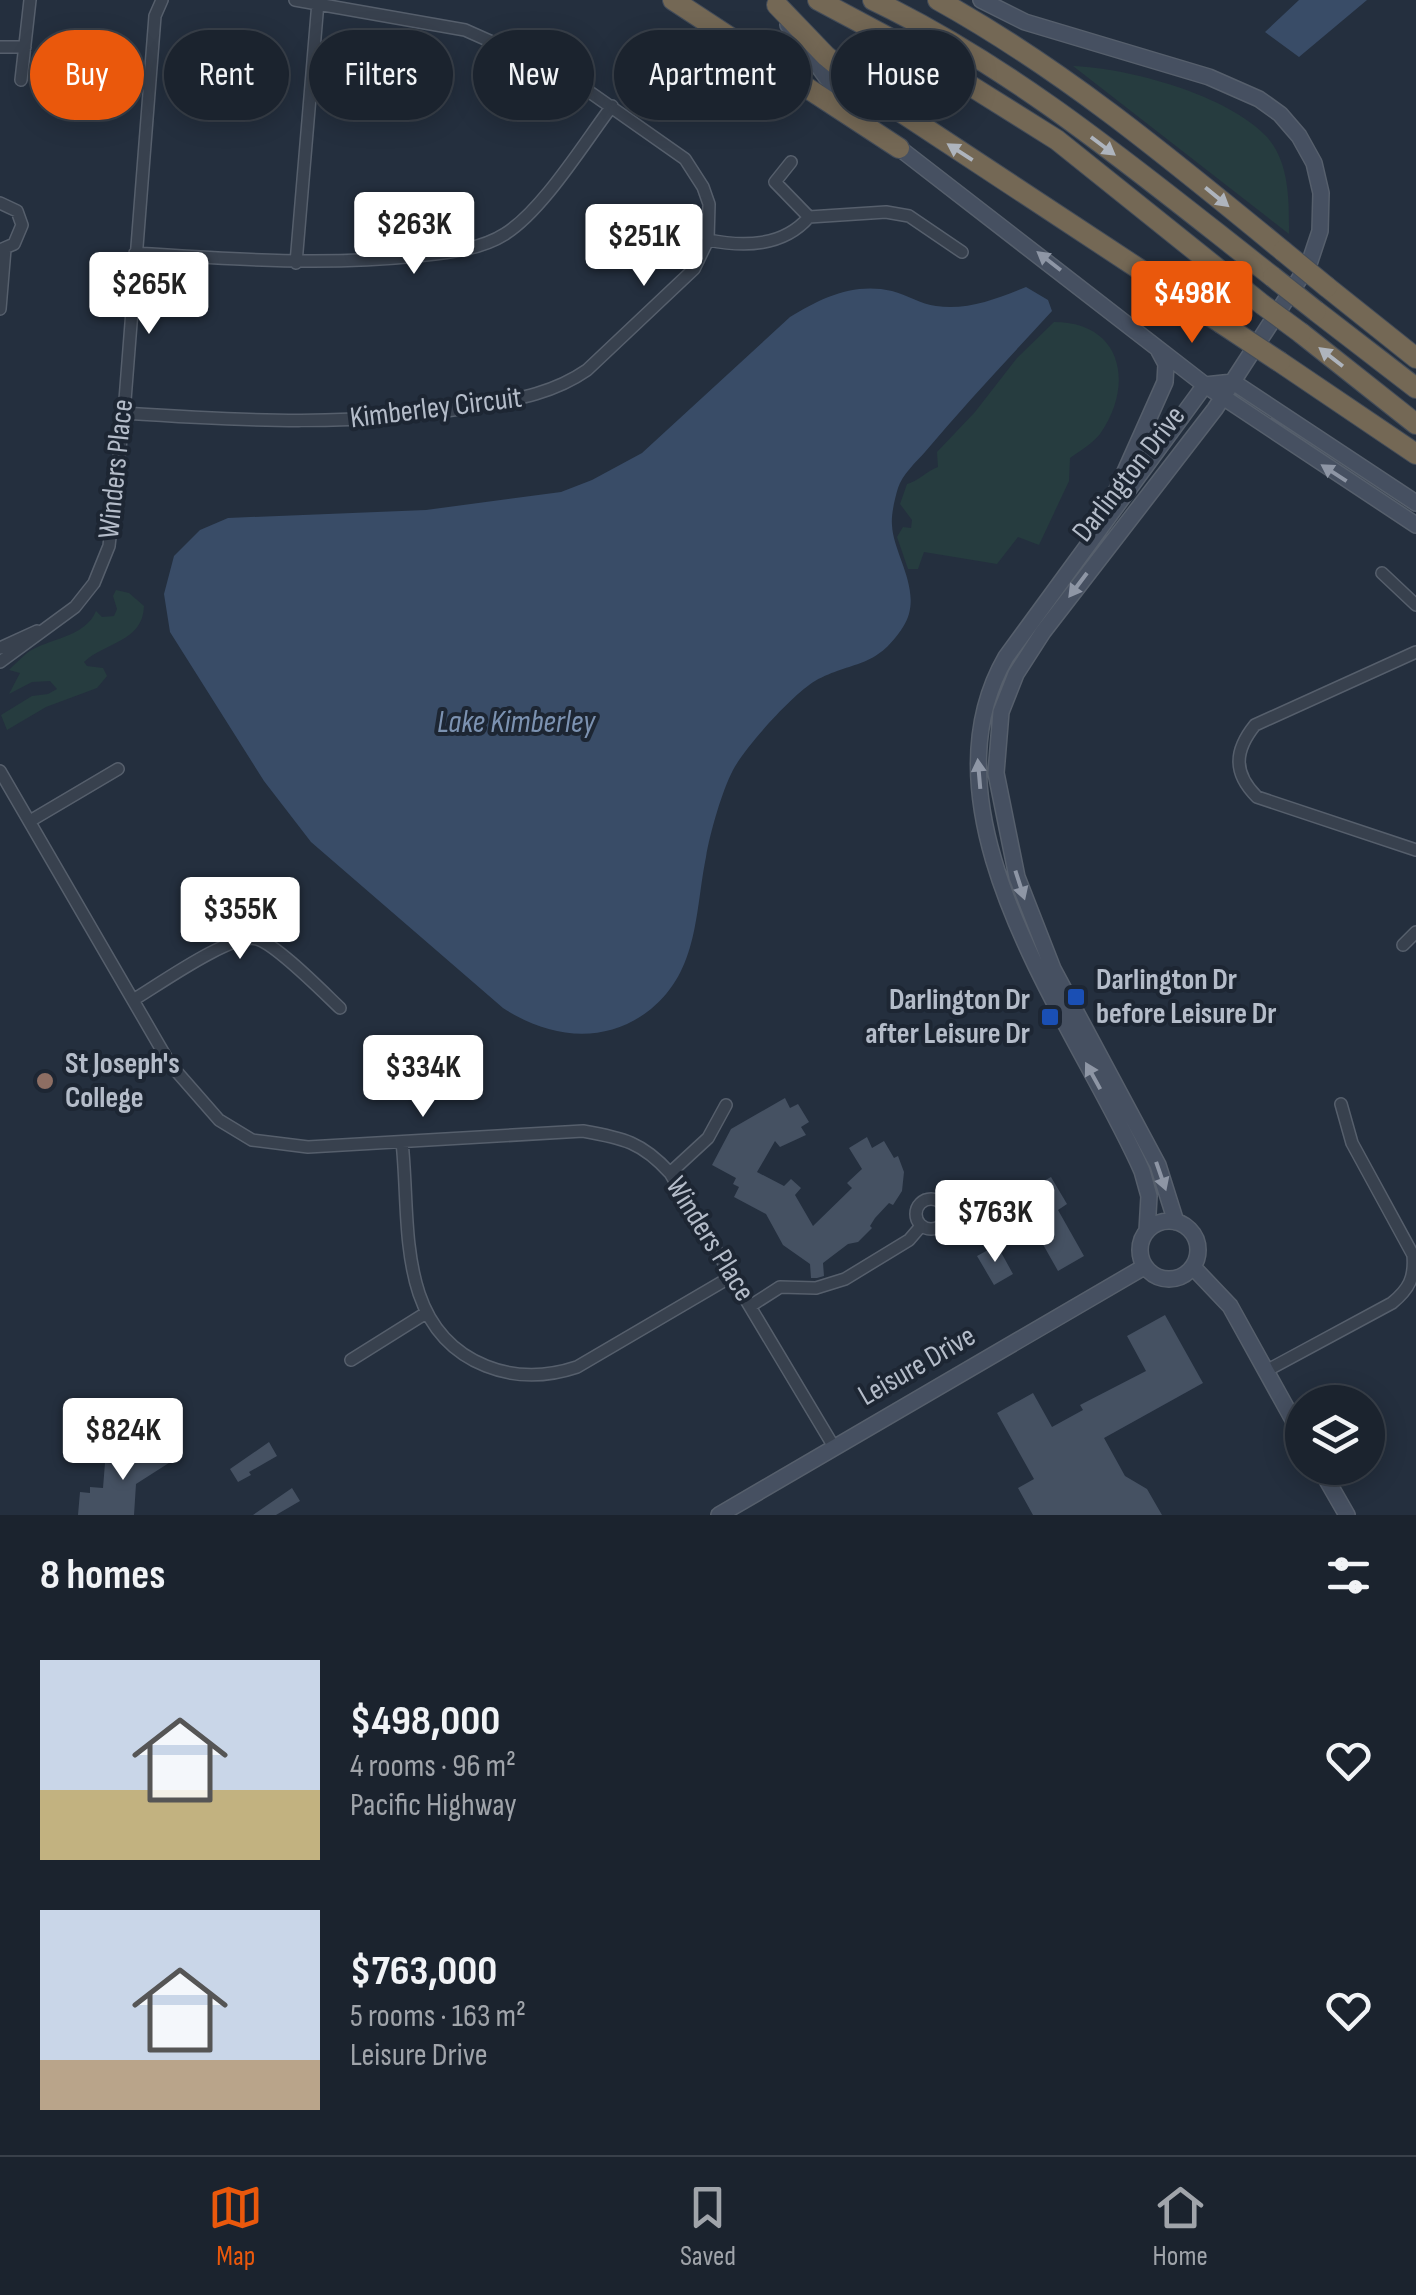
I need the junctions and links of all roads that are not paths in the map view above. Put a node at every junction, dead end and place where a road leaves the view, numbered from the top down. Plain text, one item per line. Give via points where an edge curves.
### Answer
1 (30, 0) edge
2 (162, 0) edge
3 (294, 0) edge
4 (672, 0) edge
5 (818, 0) edge
6 (873, 0) edge
7 (938, 0) edge
8 (981, 0) edge
9 (318, 2) edge
10 (775, 3) edge
11 (0, 46) edge
12 (26, 47) junction
13 (21, 80) dead end
14 (612, 106) junction
15 (898, 148) junction
16 (790, 162) dead end
17 (0, 203) edge
18 (809, 217) junction
19 (708, 240) junction
20 (3, 249) edge
21 (962, 252) dead end
22 (134, 253) junction
23 (296, 263) junction
24 (0, 309) edge
25 (1151, 342) junction
26 (1416, 358) edge
27 (1233, 382) junction
28 (1205, 385) junction
29 (1416, 388) edge
30 (1223, 397) junction
31 (124, 414) junction
32 (1416, 424) edge
33 (1416, 454) edge
34 (1416, 503) edge
35 (1107, 517) junction
36 (1416, 525) edge
37 (1382, 573) dead end
38 (1416, 605) edge
39 (54, 622) junction
40 (0, 648) edge
41 (1416, 652) edge
42 (0, 662) edge
43 (118, 769) dead end
44 (0, 771) edge
45 (30, 822) junction
46 (1416, 850) edge
47 (1416, 932) edge
48 (1403, 945) dead end
49 (133, 1000) junction
50 (340, 1008) dead end
51 (1341, 1104) dead end
52 (726, 1106) dead end
53 (402, 1142) junction
54 (670, 1173) junction
55 (1176, 1222) junction
56 (921, 1226) dead end
57 (1147, 1230) junction
58 (1144, 1267) junction
59 (1193, 1267) junction
60 (734, 1275) junction
61 (752, 1304) junction
62 (426, 1313) junction
63 (351, 1360) dead end
64 (1266, 1371) junction
65 (1285, 1405) edge
66 (834, 1446) junction
67 (1330, 1485) edge
68 (719, 1515) edge
69 (1347, 1515) edge

1 - 12 street
2 - 22 street, Winders Place via 154,16
3 - 9 street
4 - 15 highway
32 -> 5 highway, bridge via 1057,140
6 -> 29 highway, bridge via 1078,127
7 -> 26 highway, bridge via 1099,102
8 - 27 street via 1035,25 1237,87 1299,136 1318,178 1320,231 1309,264
9 - 14 street via 465,30 564,74
9 - 23 street
10 - 15 street via 832,85
33 -> 10 highway, bridge via 866,90
11 - 12 street
12 - 13 street
14 - 19 street via 695,172 709,204
14 - 23 street via 537,204 503,236 442,254
25 -> 15 street
16 - 18 street via 775,182
17 - 20 street via 22,208 20,235
18 - 19 street via 775,240
18 - 21 street via 909,216
19 - 31 street, Kimberley Circuit via 694,269 587,370 539,394 428,415 346,420
20 - 24 street
22 - 23 street
22 - 31 street, Winders Place
25 - 28 street
25 - 35 street via 1165,359 1166,378
27 - 28 street, Darlington Drive
27 - 30 street, Darlington Drive
27 - 34 street
28 - 30 street
28 - 35 street, Darlington Drive
36 -> 30 street
30 -> 55 street, Darlington Drive via 1016,674 996,747 1004,825 1034,927 1158,1165
31 - 39 street, Winders Place via 106,558 80,601
57 -> 35 street, Darlington Drive via 1142,1171 1008,904 978,764 983,712 1000,667
37 - 38 street
39 - 40 street, Winders Place
39 - 42 street, Winders Place
41 - 46 street via 1255,725 1236,760 1242,783 1257,797
43 - 45 street
44 - 45 street, Winders Place
45 - 49 street, Winders Place
47 - 48 street
49 - 50 street via 228,944 251,938
49 - 53 street, Winders Place via 170,1064 219,1120 252,1140 308,1147
51 - 64 street via 1352,1144 1413,1256 1414,1274 1392,1303
52 - 54 street via 708,1138
53 - 54 street, Winders Place via 583,1131 634,1143
53 - 62 street via 410,1267
54 - 60 street, Winders Place
55 - 57 street
55 - 59 street via 1198,1244
56 - 61 street via 845,1279 816,1288 780,1287
57 - 58 street via 1140,1244
58 - 59 street via 1169,1280
58 - 66 street, Leisure Drive
59 - 64 street via 1230,1306
60 - 61 street, Winders Place
60 - 62 street via 588,1363 548,1374 508,1373 475,1361 448,1342
61 - 66 street, Winders Place
62 - 63 street
64 - 65 street
66 - 68 street, Leisure Drive
67 - 69 street

